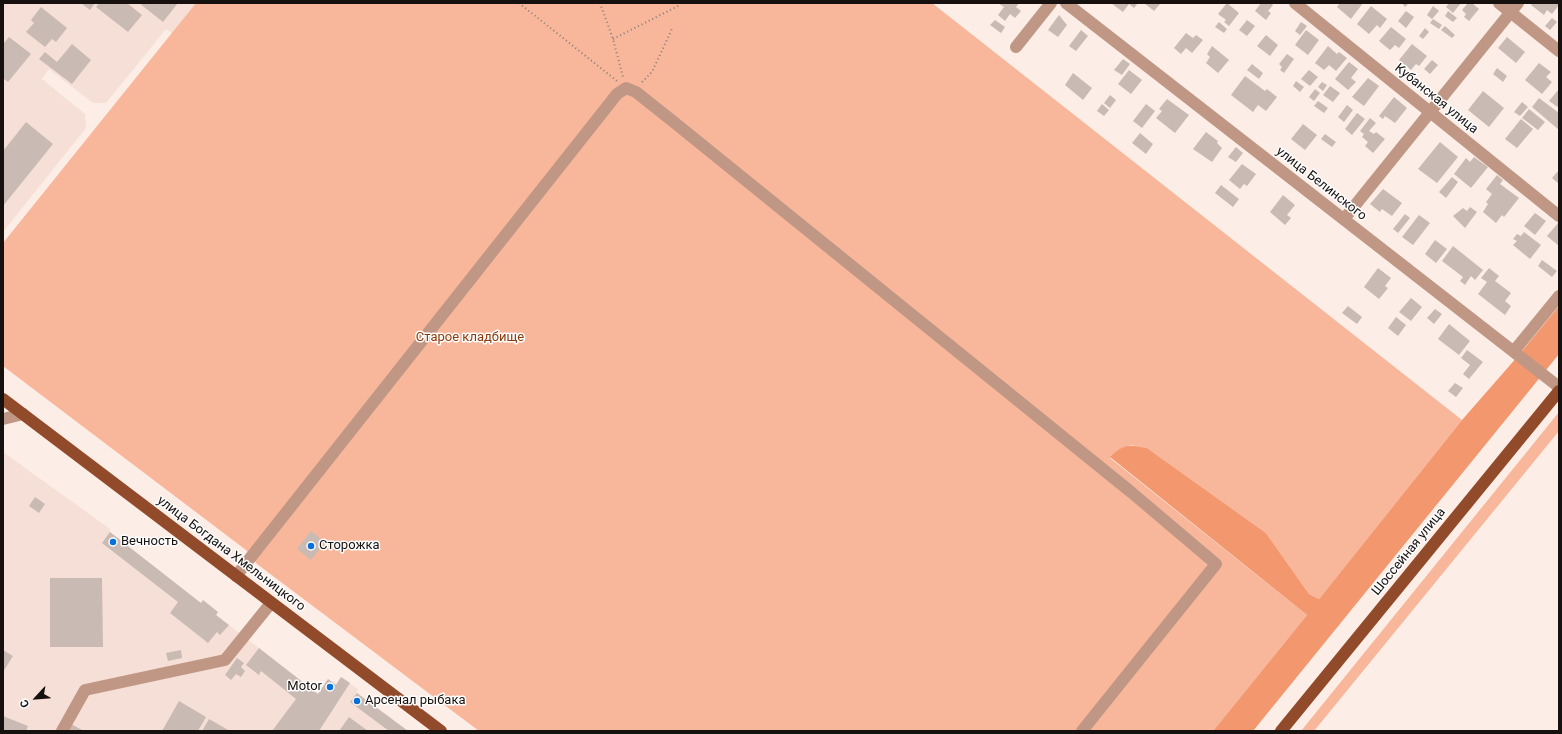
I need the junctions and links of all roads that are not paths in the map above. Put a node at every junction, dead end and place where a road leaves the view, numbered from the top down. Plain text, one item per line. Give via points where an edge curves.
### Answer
1 (1051, 3) edge
2 (1066, 3) edge
3 (1295, 3) edge
4 (1499, 3) edge
5 (1514, 8) edge
6 (1016, 47) dead end
7 (1559, 51) edge
8 (1430, 112) junction
9 (1559, 216) edge
10 (1344, 218) junction
11 (1559, 296) edge
12 (1514, 351) junction
13 (1559, 387) edge
14 (1559, 391) edge
15 (3, 399) edge
16 (23, 414) junction
17 (3, 419) edge
18 (236, 576) junction
19 (272, 603) junction
20 (62, 731) edge
21 (441, 731) edge
22 (1082, 731) edge
23 (1281, 731) edge

1 - 6 street
2 - 10 street, улица Белинского
3 - 8 street, Кубанская улица
4 - 5 street
5 - 7 street
5 - 8 street
8 - 9 street, Кубанская улица
8 - 10 street
10 - 12 street, улица Белинского
11 - 12 street
12 - 13 street, улица Белинского
14 - 23 main road, Шоссейная улица
15 - 16 main road, улица Богдана Хмельницкого
16 - 17 street
16 - 18 main road, улица Богдана Хмельницкого
18 - 19 main road, улица Богдана Хмельницкого
18 - 22 street via 618,94 626,88 634,90 675,123 1131,492 1216,564
19 - 20 street via 225,660 85,690
19 - 21 main road, улица Богдана Хмельницкого

